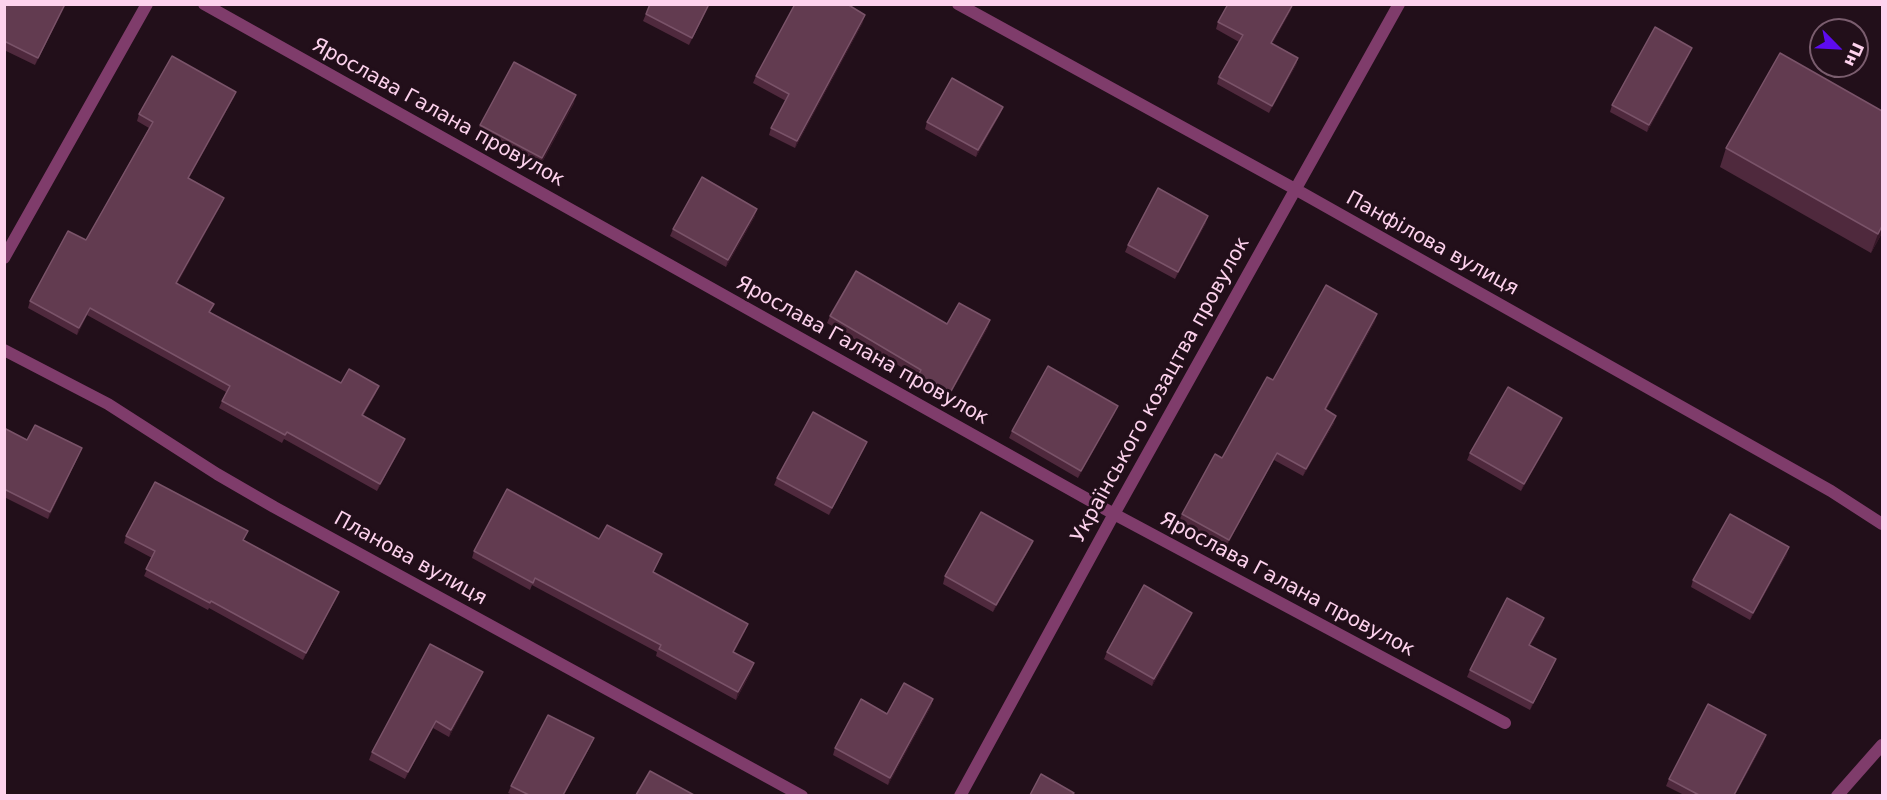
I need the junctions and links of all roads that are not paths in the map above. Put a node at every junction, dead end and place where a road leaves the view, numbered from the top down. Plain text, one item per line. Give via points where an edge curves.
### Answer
1 (147, 4) edge
2 (204, 4) edge
3 (958, 4) edge
4 (1399, 4) edge
5 (1295, 189) junction
6 (4, 258) edge
7 (4, 350) edge
8 (1114, 514) junction
9 (1882, 524) edge
10 (1505, 723) dead end
11 (1882, 746) edge
12 (802, 795) edge
13 (960, 795) edge
14 (1837, 795) edge

1 - 6 street
2 - 8 street, Ярослава Галана провулок
3 - 5 street, Панфілова вулиця
4 - 5 street, Українського козацтва провулок
5 - 8 street, Українського козацтва провулок
5 - 9 street, Панфілова вулиця via 1832,491
7 - 12 street, Планова вулиця via 108,404 274,507
8 - 10 street, Ярослава Галана провулок
8 - 13 street, Українського козацтва провулок
11 - 14 street

